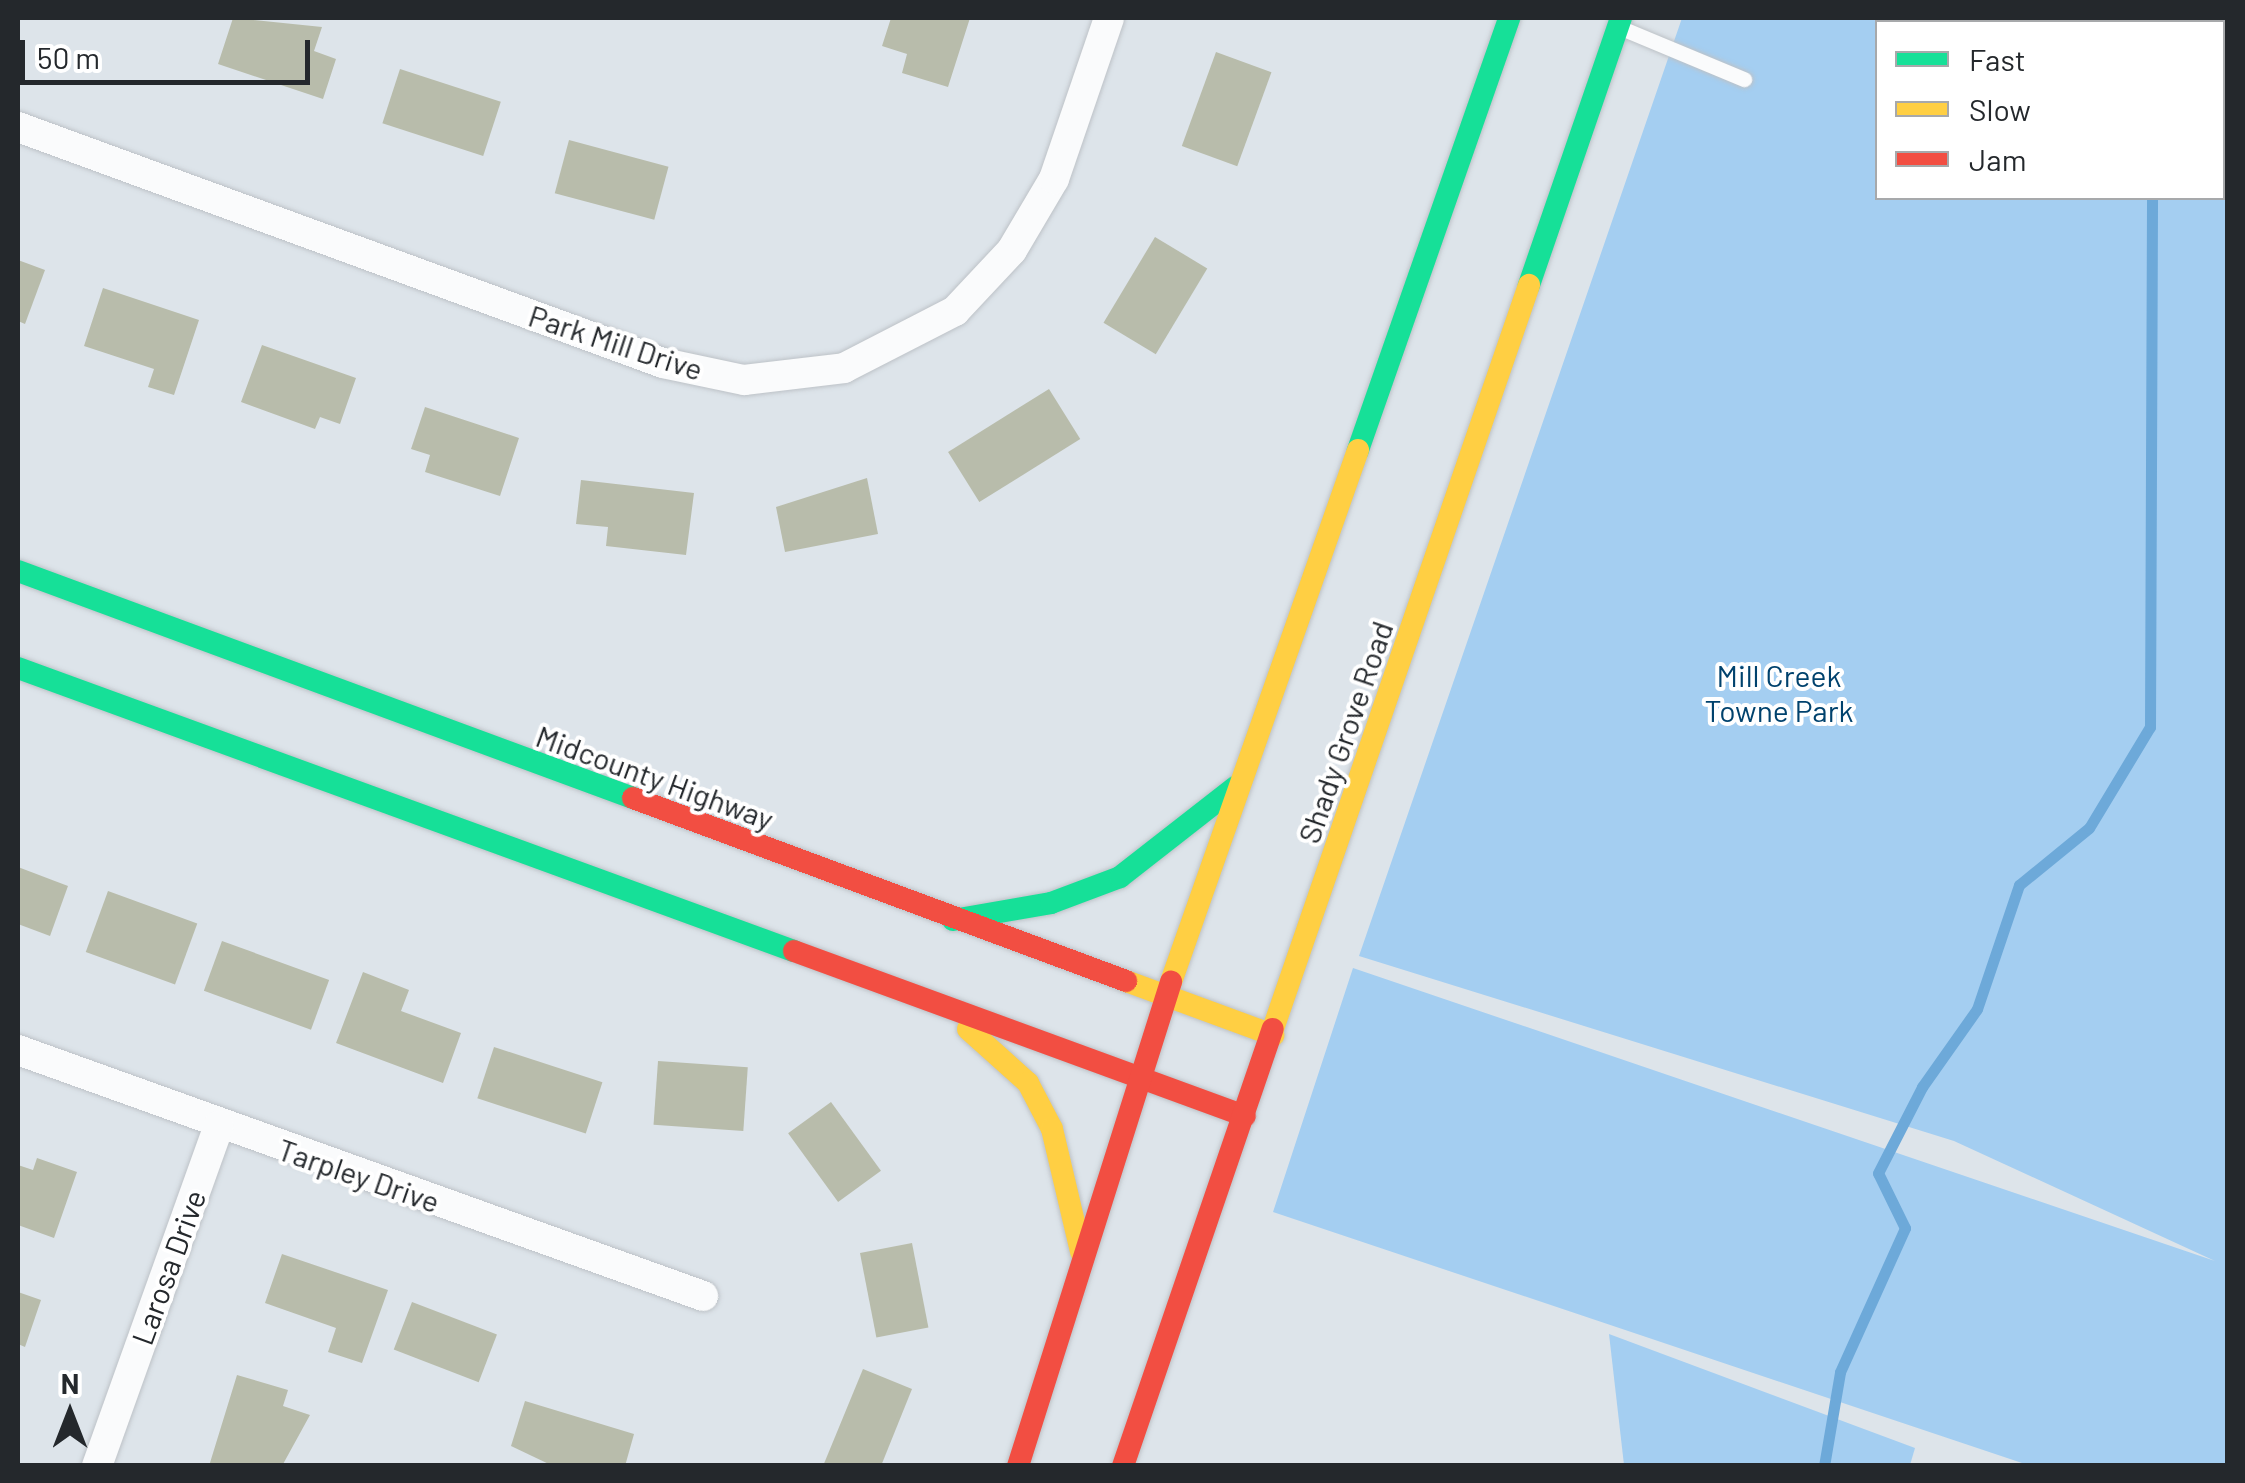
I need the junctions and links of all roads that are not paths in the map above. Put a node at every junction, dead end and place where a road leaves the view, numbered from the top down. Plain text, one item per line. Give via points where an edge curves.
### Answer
1 (1109, 18) edge
2 (1509, 18) edge
3 (1620, 22) edge
4 (1744, 79) dead end
5 (18, 126) edge
6 (18, 571) edge
7 (18, 668) edge
8 (1242, 780) junction
9 (953, 920) junction
10 (1165, 1000) junction
11 (929, 1003) junction
12 (1272, 1035) junction
13 (18, 1050) edge
14 (1140, 1081) junction
15 (1246, 1116) junction
16 (219, 1126) junction
17 (1083, 1262) junction
18 (702, 1296) dead end
19 (97, 1466) edge
20 (1018, 1466) edge
21 (1123, 1466) edge

1 - 5 street, Park Mill Drive via 1054,178 1012,250 955,312 844,368 744,380 663,363
2 - 8 main road
3 - 4 lane
3 - 12 main road, Shady Grove Road
6 - 9 main road, Midcounty Highway
7 - 11 main road
8 - 9 main road via 1120,877 1050,903
8 - 10 main road
9 - 10 main road, Midcounty Highway
10 - 12 main road, Midcounty Highway
10 - 14 main road
11 - 14 main road
11 - 17 main road via 1028,1084 1072,1188
12 - 15 main road, Shady Grove Road
13 - 16 street, Tarpley Drive
14 - 15 main road
14 - 17 main road
15 - 21 main road, Shady Grove Road
16 - 18 street, Tarpley Drive
16 - 19 street, Larosa Drive
17 - 20 main road

